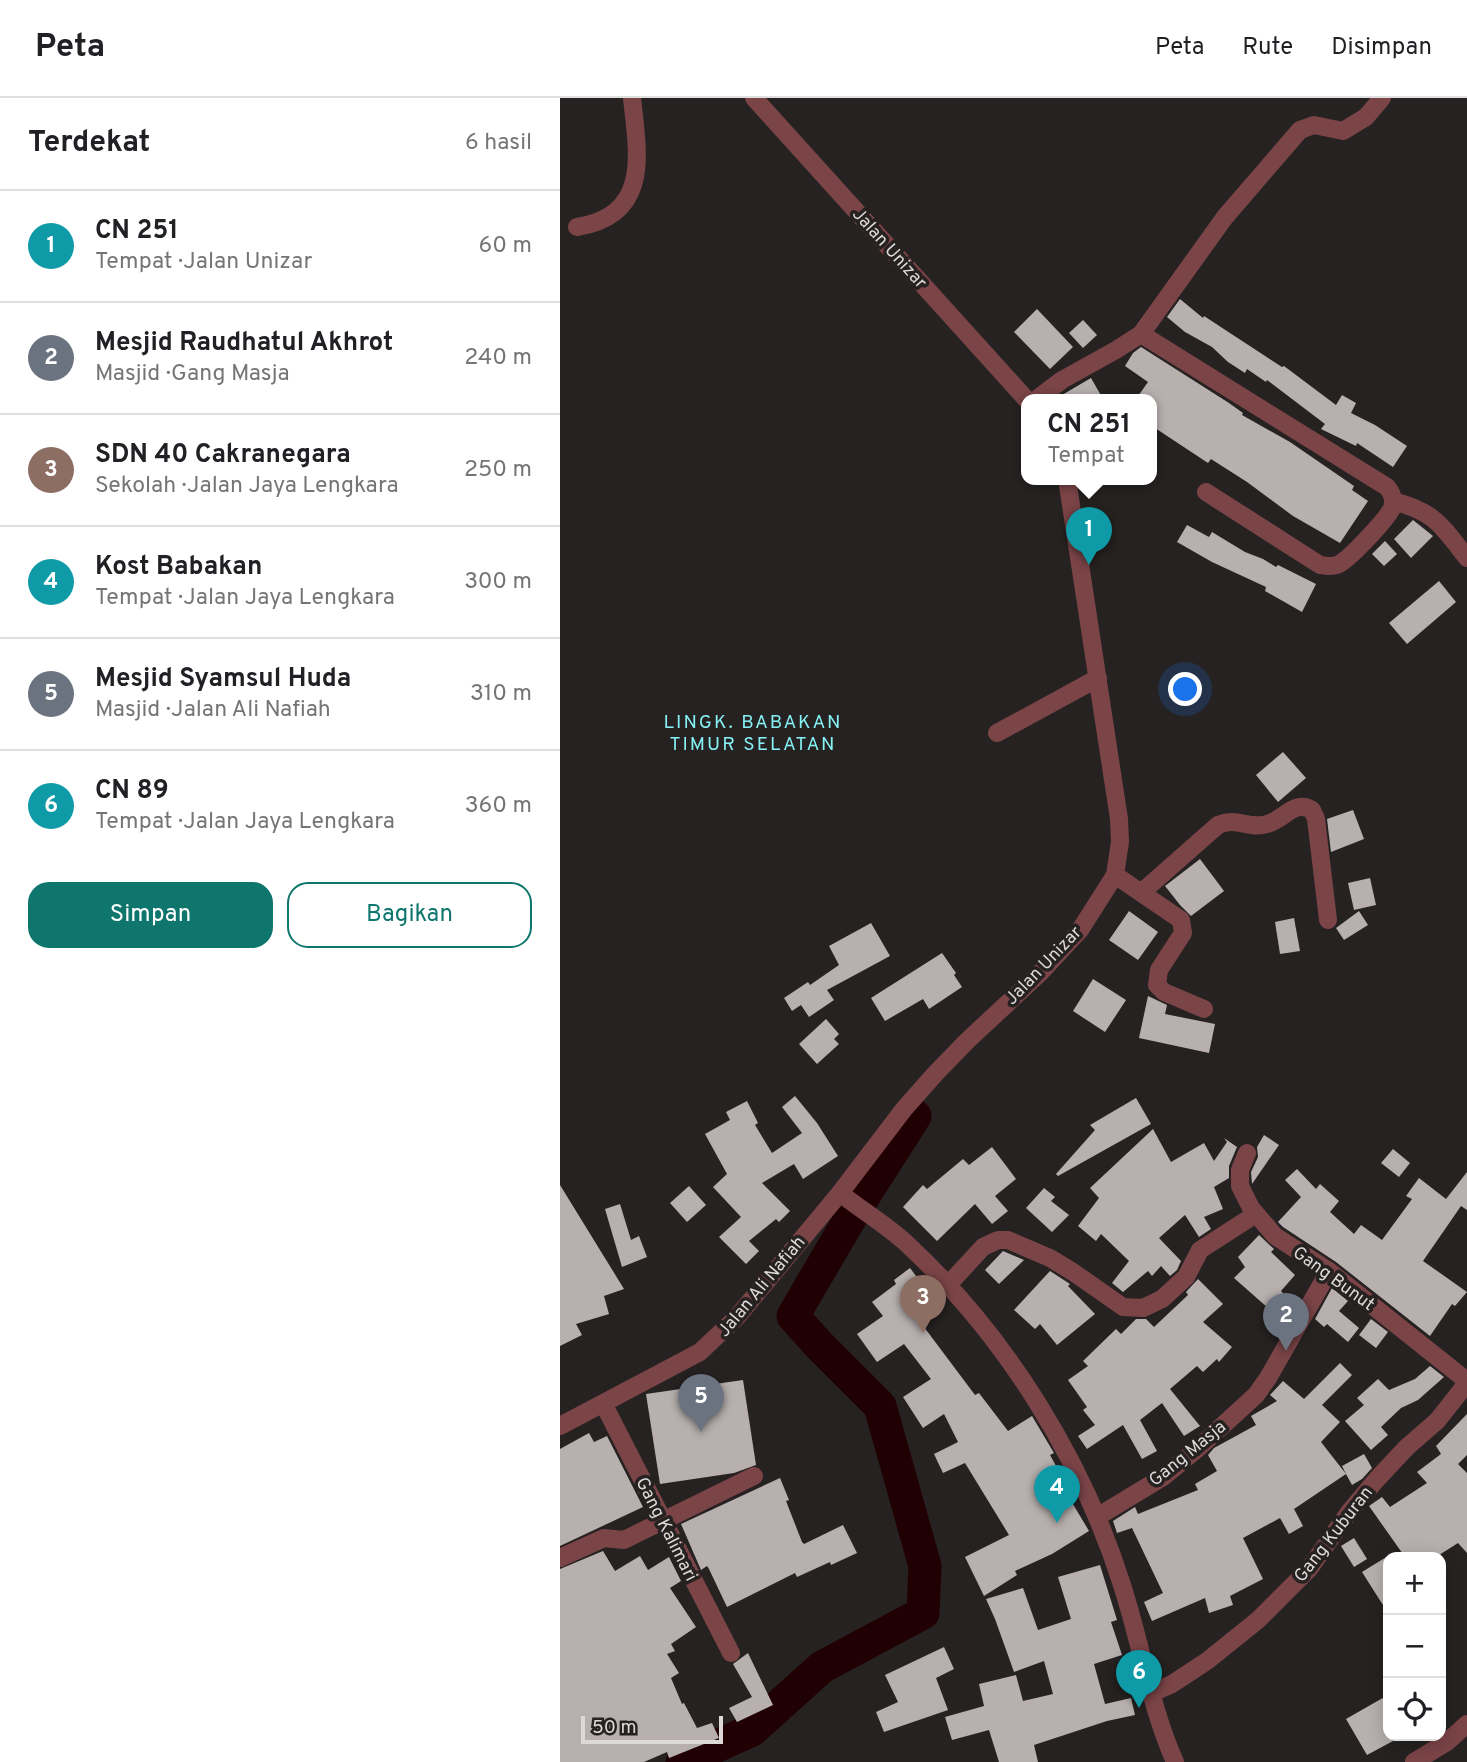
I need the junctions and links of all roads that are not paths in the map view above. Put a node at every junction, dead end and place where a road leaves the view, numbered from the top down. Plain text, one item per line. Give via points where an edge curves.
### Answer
1 (632, 98) edge
2 (754, 98) edge
3 (1382, 98) edge
4 (577, 227) dead end
5 (1141, 334) junction
6 (1021, 394) edge
7 (1044, 394) edge
8 (1068, 485) edge
9 (1206, 492) dead end
10 (1393, 501) junction
11 (1467, 558) edge
12 (1098, 678) junction
13 (997, 733) dead end
14 (1130, 884) junction
15 (1328, 920) dead end
16 (1204, 1009) dead end
17 (1247, 1153) dead end
18 (840, 1193) junction
19 (1256, 1214) junction
20 (1329, 1271) junction
21 (948, 1285) junction
22 (1467, 1382) edge
23 (604, 1405) junction
24 (560, 1426) edge
25 (754, 1476) dead end
26 (1097, 1517) junction
27 (663, 1520) junction
28 (560, 1558) edge
29 (731, 1653) dead end
30 (1152, 1693) junction
31 (1467, 1724) edge
32 (1424, 1760) edge
33 (1175, 1762) edge

1 - 4 street via 638,160 632,190 615,212 595,224
2 - 6 street, Jalan Unizar
3 - 5 street via 1366,117 1343,131 1314,125 1300,130 1225,217
5 - 7 street
5 - 10 street via 1387,487
8 - 12 street, Jalan Unizar
9 - 10 street via 1329,567 1350,557 1393,507
10 - 11 street via 1436,520
12 - 13 street
12 - 14 street, Jalan Unizar
14 - 15 street via 1228,820 1263,825 1303,806 1312,810 1316,819
14 - 16 street via 1181,920 1184,928 1158,970 1158,987
14 - 18 street, Jalan Unizar via 935,1074
17 - 19 street, Gang Bunut via 1239,1181
18 - 21 street via 904,1241
18 - 23 street, Jalan Ali Nafiah via 737,1317 701,1352
19 - 20 street, Gang Bunut via 1275,1236
19 - 21 street via 1200,1250 1186,1277 1143,1308 1123,1307 1062,1265 1008,1240 983,1247
20 - 22 street, Gang Bunut
20 - 26 street, Gang Masja via 1256,1395 1172,1470
21 - 26 street via 1045,1413
22 - 30 street, Gang Kuburan via 1437,1421 1377,1479 1309,1569 1258,1620 1207,1661
23 - 24 street, Jalan Ali Nafiah
23 - 27 street, Gang Kalimari
25 - 27 street
26 - 30 street via 1122,1585
27 - 28 street via 624,1540 604,1538
27 - 29 street, Gang Kalimari
30 - 33 street
31 - 32 street

